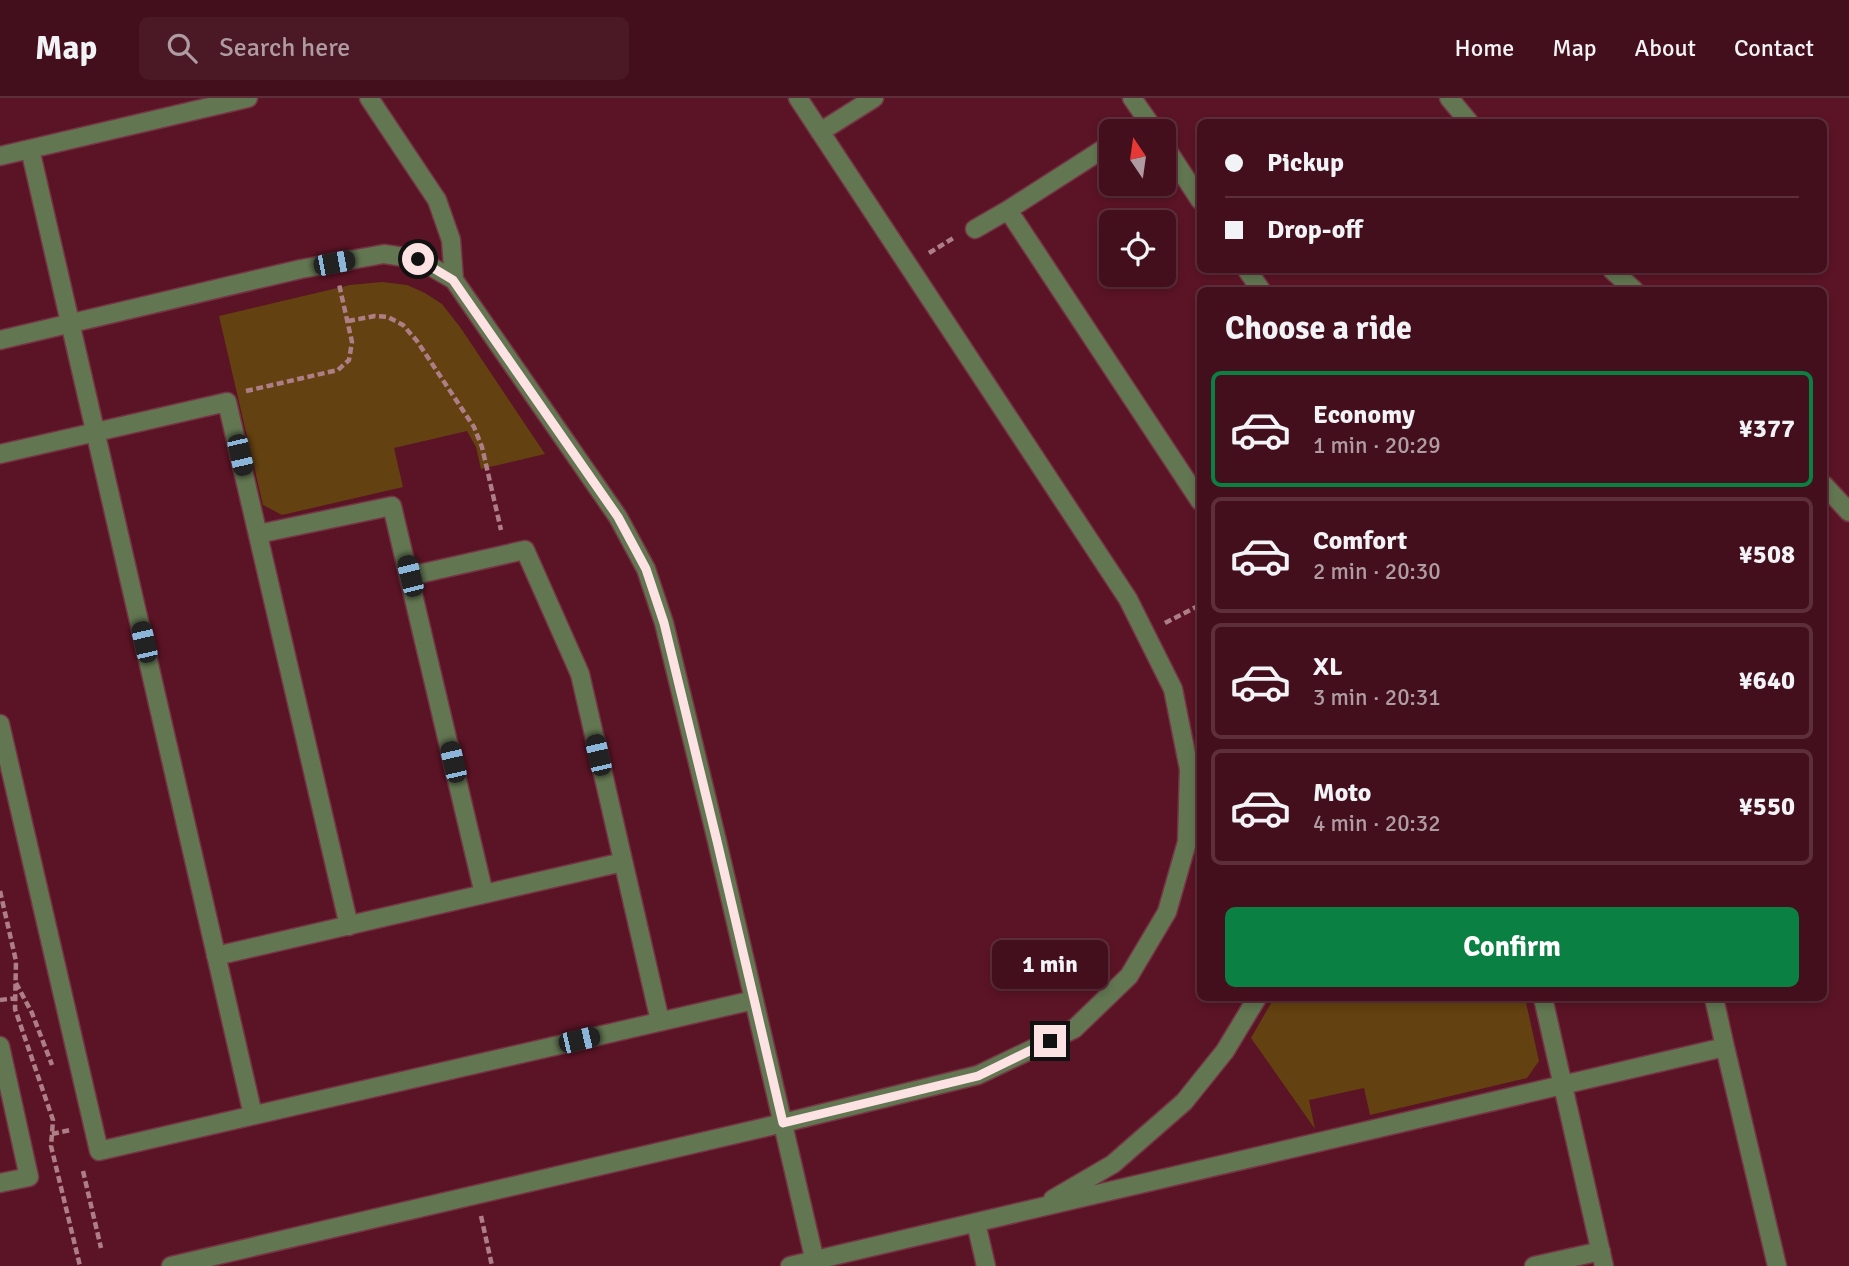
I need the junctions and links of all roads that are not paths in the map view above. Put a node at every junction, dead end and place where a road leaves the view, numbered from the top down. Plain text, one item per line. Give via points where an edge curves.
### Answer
1 (248, 98) edge
2 (369, 98) edge
3 (798, 98) edge
4 (874, 98) edge
5 (1132, 98) edge
6 (1449, 98) edge
7 (1146, 119) edge
8 (1466, 119) edge
9 (820, 132) junction
10 (30, 149) junction
11 (1099, 152) edge
12 (0, 156) edge
13 (1176, 163) edge
14 (1197, 195) edge
15 (1008, 210) junction
16 (975, 229) road end
17 (1615, 273) edge
18 (453, 280) junction
19 (1631, 287) edge
20 (71, 323) junction
21 (0, 340) edge
22 (95, 432) junction
23 (0, 454) edge
24 (1827, 488) edge
25 (1197, 496) edge
26 (1849, 512) edge
27 (258, 534) junction
28 (410, 576) junction
29 (0, 724) edge
30 (623, 862) junction
31 (484, 894) junction
32 (349, 926) junction
33 (216, 956) junction
34 (754, 1000) junction
35 (1255, 1001) edge
36 (1544, 1001) edge
37 (1715, 1001) edge
38 (660, 1021) junction
39 (0, 1046) edge
40 (1726, 1047) junction
41 (1563, 1085) junction
42 (253, 1115) junction
43 (783, 1123) junction
44 (0, 1183) edge
45 (1038, 1208) junction
46 (976, 1223) junction
47 (1603, 1258) edge
48 (816, 1263) edge
49 (171, 1266) edge
50 (790, 1266) edge
51 (986, 1266) edge
52 (1534, 1266) edge
53 (1777, 1266) edge

1 - 10 street
2 - 18 street via 437,200 451,240
3 - 9 street
4 - 9 street
5 - 7 street
6 - 8 street
9 - 43 street via 1128,599 1173,689 1189,769 1187,842 1167,912 1129,976 1074,1029 978,1076
10 - 12 street
10 - 20 street
11 - 15 street
13 - 14 street
15 - 16 street
15 - 25 street
17 - 19 street
18 - 20 street via 418,259 384,254
18 - 34 street via 618,517 646,569 664,623
20 - 21 street
20 - 22 street
22 - 23 street
22 - 27 street via 227,402
22 - 33 street
24 - 26 street
27 - 28 street via 392,506
27 - 32 street
28 - 30 street via 525,550 580,674
28 - 31 street
29 - 42 street via 99,1151
30 - 31 street
30 - 38 street
31 - 32 street
32 - 33 street
33 - 42 street
34 - 38 street
34 - 43 street
35 - 45 street via 1225,1051 1184,1102 1113,1164
36 - 41 street
37 - 40 street
38 - 42 street
39 - 44 street via 29,1177
40 - 41 street
40 - 53 street
41 - 45 street
41 - 47 street
43 - 48 street
43 - 49 street
45 - 46 street
46 - 48 street
46 - 51 street
47 - 52 street
48 - 50 street

